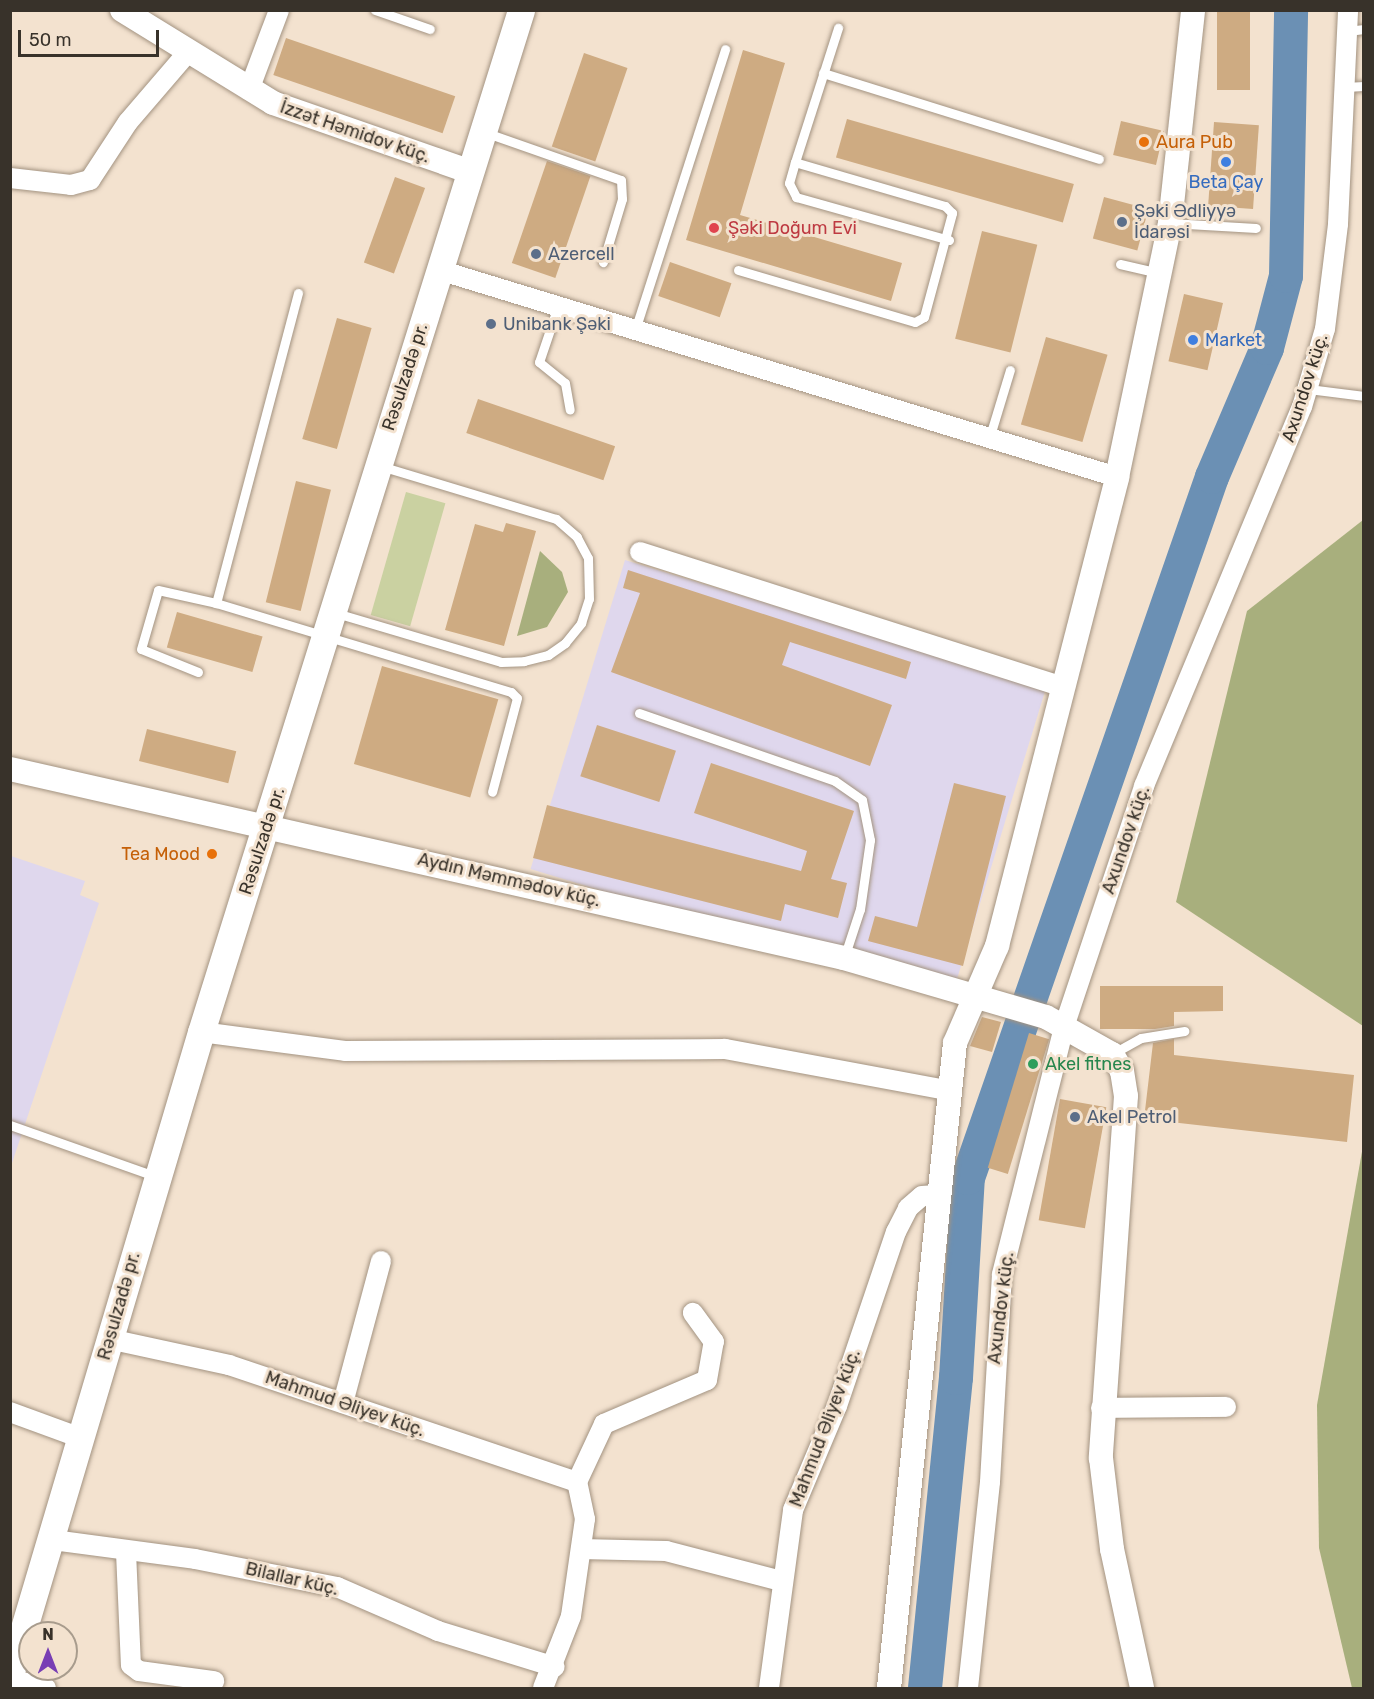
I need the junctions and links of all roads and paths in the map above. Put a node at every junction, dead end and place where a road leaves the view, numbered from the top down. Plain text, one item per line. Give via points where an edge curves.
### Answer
1 (122, 10) edge
2 (279, 10) edge
3 (375, 10) edge
4 (521, 10) edge
5 (1193, 10) edge
6 (1348, 10) edge
7 (838, 28) dead end
8 (430, 29) dead end
9 (1355, 30) edge
10 (725, 49) dead end
11 (188, 51) junction
12 (823, 73) junction
13 (1354, 87) edge
14 (249, 90) junction
15 (482, 131) junction
16 (1099, 159) dead end
17 (795, 162) junction
18 (468, 171) junction
19 (10, 178) edge
20 (1170, 223) junction
21 (1256, 228) dead end
22 (949, 240) junction
23 (603, 262) dead end
24 (1120, 264) dead end
25 (439, 270) junction
26 (738, 270) dead end
27 (1161, 274) junction
28 (298, 293) dead end
29 (558, 306) junction
30 (635, 330) junction
31 (1010, 370) dead end
32 (1309, 389) junction
33 (1364, 396) edge
34 (570, 410) dead end
35 (989, 439) junction
36 (377, 465) junction
37 (1117, 477) junction
38 (640, 552) dead end
39 (216, 603) junction
40 (334, 612) junction
41 (326, 640) junction
42 (198, 672) dead end
43 (1064, 687) junction
44 (639, 712) dead end
45 (10, 769) edge
46 (492, 792) dead end
47 (268, 823) junction
48 (844, 958) junction
49 (977, 994) junction
50 (1056, 1021) junction
51 (201, 1032) junction
52 (1184, 1032) dead end
53 (1112, 1054) junction
54 (947, 1090) junction
55 (10, 1125) edge
56 (157, 1177) junction
57 (936, 1195) junction
58 (381, 1261) dead end
59 (693, 1313) dead end
60 (109, 1339) junction
61 (343, 1403) junction
62 (1226, 1407) dead end
63 (1101, 1408) junction
64 (10, 1412) edge
65 (81, 1438) junction
66 (578, 1482) junction
67 (53, 1540) junction
68 (581, 1549) junction
69 (126, 1552) junction
70 (781, 1581) junction
71 (555, 1667) junction
72 (10, 1677) edge
73 (214, 1681) dead end
74 (46, 1689) edge
75 (543, 1689) edge
76 (769, 1689) edge
77 (889, 1689) edge
78 (968, 1689) edge
79 (1142, 1689) edge

1 - 11 street, İzzət Həmidov küç.
2 - 14 street
3 - 8 lane
4 - 15 main road, Rəsulzadə pr.
5 - 20 street
6 - 9 street, Axundov küç.
7 - 12 lane
9 - 13 street, Axundov küç.
10 - 30 lane
11 - 14 street, İzzət Həmidov küç.
11 - 19 street via 128,122 90,180 71,185
12 - 16 lane
12 - 17 lane
13 - 32 street, Axundov küç. via 1332,291
14 - 18 street, İzzət Həmidov küç. via 308,118
15 - 18 main road, Rəsulzadə pr.
15 - 23 lane via 621,180 622,199
17 - 22 lane via 945,206 954,222
17 - 22 lane via 789,183 796,197
18 - 25 main road, Rəsulzadə pr.
20 - 21 lane
20 - 27 street
22 - 26 lane via 924,317 915,322
24 - 27 lane
25 - 29 street
25 - 36 main road, Rəsulzadə pr.
27 - 37 street
28 - 39 lane
29 - 30 street
29 - 34 lane via 538,362 540,368 566,383
30 - 35 street
31 - 35 lane
32 - 33 lane
32 - 50 street, Axundov küç. via 1144,786
35 - 37 street
36 - 40 main road, Rəsulzadə pr.
36 - 40 lane via 556,519 578,537 588,558 589,599 581,623 565,643 548,655 524,661 501,662
37 - 43 street
38 - 43 street
39 - 41 lane
39 - 42 lane via 158,590 141,649
40 - 41 main road, Rəsulzadə pr.
41 - 46 lane via 511,692 517,698
41 - 47 main road, Rəsulzadə pr.
43 - 49 street via 997,946
44 - 48 lane via 835,781 862,800 870,840 860,909
45 - 47 street, Aydın Məmmədov küç.
47 - 48 street, Aydın Məmmədov küç.
47 - 51 main road, Rəsulzadə pr.
48 - 49 street, Aydın Məmmədov küç.
49 - 50 street, Aydın Məmmədov küç.
49 - 54 street via 955,1043
50 - 53 street, Aydın Məmmədov küç.
50 - 78 street, Axundov küç. via 1002,1274 990,1482
51 - 54 street via 345,1051 725,1049
51 - 56 main road, Rəsulzadə pr.
52 - 53 lane via 1141,1038
53 - 63 street via 1122,1071 1126,1096
54 - 57 street
55 - 56 lane
56 - 60 main road, Rəsulzadə pr.
57 - 70 street, Mahmud Əliyev küç. via 922,1196 908,1208 896,1232 837,1406 793,1510
57 - 77 street
58 - 61 street
59 - 66 street via 714,1342 707,1380 604,1424
60 - 61 street, Mahmud Əliyev küç. via 219,1362
60 - 65 main road, Rəsulzadə pr.
61 - 66 street, Mahmud Əliyev küç.
62 - 63 street
63 - 79 street via 1105,1503
64 - 65 street
65 - 67 main road, Rəsulzadə pr.
66 - 68 street via 585,1519
67 - 69 street, Bilallar küç.
67 - 72 main road, Rəsulzadə pr.
68 - 70 street via 666,1551
68 - 71 street via 571,1616
69 - 71 street, Bilallar küç. via 195,1559 337,1587 438,1631
69 - 73 street via 131,1665 139,1671
70 - 76 street, Mahmud Əliyev küç.
71 - 75 street
72 - 74 street

